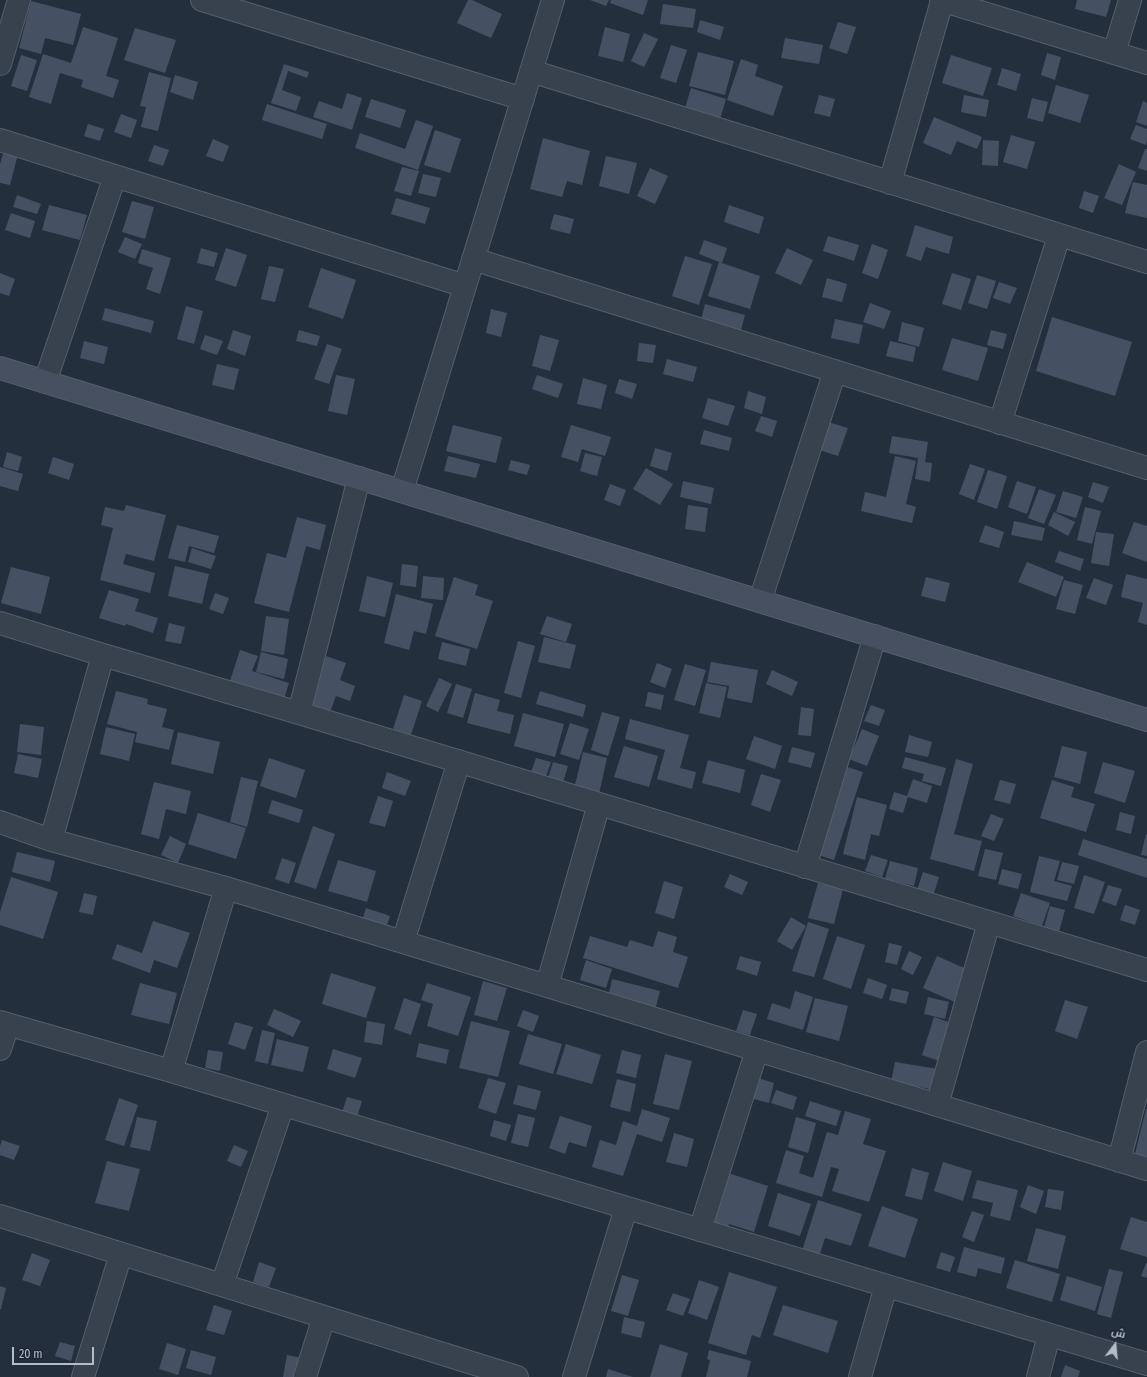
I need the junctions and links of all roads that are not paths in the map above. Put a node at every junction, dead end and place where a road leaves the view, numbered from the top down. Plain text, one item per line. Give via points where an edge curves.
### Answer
1 (20, 0) edge
2 (202, 0) edge
3 (553, 0) edge
4 (941, 0) edge
5 (1130, 0) edge
6 (1114, 53) junction
7 (1147, 63) edge
8 (0, 64) edge
9 (531, 71) junction
10 (523, 100) junction
11 (0, 140) edge
12 (115, 176) junction
13 (890, 183) junction
14 (1059, 236) junction
15 (473, 259) junction
16 (1147, 262) edge
17 (465, 286) junction
18 (0, 368) edge
19 (835, 371) junction
20 (45, 382) junction
21 (1000, 422) junction
22 (1147, 468) edge
23 (359, 478) junction
24 (402, 491) junction
25 (760, 601) junction
26 (0, 623) edge
27 (875, 636) junction
28 (104, 655) junction
29 (299, 713) junction
30 (1147, 720) edge
31 (459, 761) junction
32 (599, 804) junction
33 (0, 822) edge
34 (51, 840) junction
35 (805, 866) junction
36 (226, 888) junction
37 (989, 922) junction
38 (403, 942) junction
39 (1147, 970) edge
40 (547, 986) junction
41 (4, 1024) edge
42 (0, 1050) edge
43 (757, 1050) junction
44 (1147, 1052) edge
45 (172, 1071) junction
46 (283, 1105) junction
47 (937, 1105) junction
48 (1119, 1161) junction
49 (1147, 1169) edge
50 (626, 1208) junction
51 (0, 1216) edge
52 (700, 1230) junction
53 (121, 1254) junction
54 (222, 1285) junction
55 (886, 1286) junction
56 (324, 1317) junction
57 (1049, 1335) junction
58 (1147, 1364) edge
59 (83, 1377) edge
60 (305, 1377) edge
61 (517, 1377) edge
62 (574, 1377) edge
63 (860, 1377) edge
64 (1038, 1377) edge

1 - 8 street
2 - 10 street
3 - 9 street
4 - 6 street
4 - 13 street
5 - 6 street
6 - 7 street
9 - 10 street
9 - 13 street
10 - 15 street
11 - 12 street
12 - 17 street
12 - 20 street
13 - 14 street
14 - 16 street
14 - 21 street
15 - 17 street
15 - 19 street
17 - 24 street
18 - 20 street
19 - 21 street
19 - 25 street
20 - 23 street
21 - 22 street
23 - 24 street
23 - 29 street
24 - 25 street
25 - 27 street
26 - 28 street
27 - 30 street
27 - 35 street
28 - 29 street
28 - 34 street
29 - 31 street
31 - 32 street
31 - 38 street
32 - 35 street
32 - 40 street
33 - 34 street
34 - 36 street
35 - 37 street
36 - 38 street
36 - 45 street
37 - 39 street
37 - 47 street
38 - 40 street
40 - 43 street
41 - 42 street
41 - 45 street
43 - 47 street
43 - 52 street
44 - 48 street
45 - 46 street
46 - 50 street
46 - 54 street
47 - 48 street
48 - 49 street
50 - 52 street
50 - 62 street
51 - 53 street
52 - 55 street
53 - 54 street
53 - 59 street
54 - 56 street
55 - 57 street
55 - 63 street
56 - 60 street
56 - 61 street
57 - 58 street
57 - 64 street

